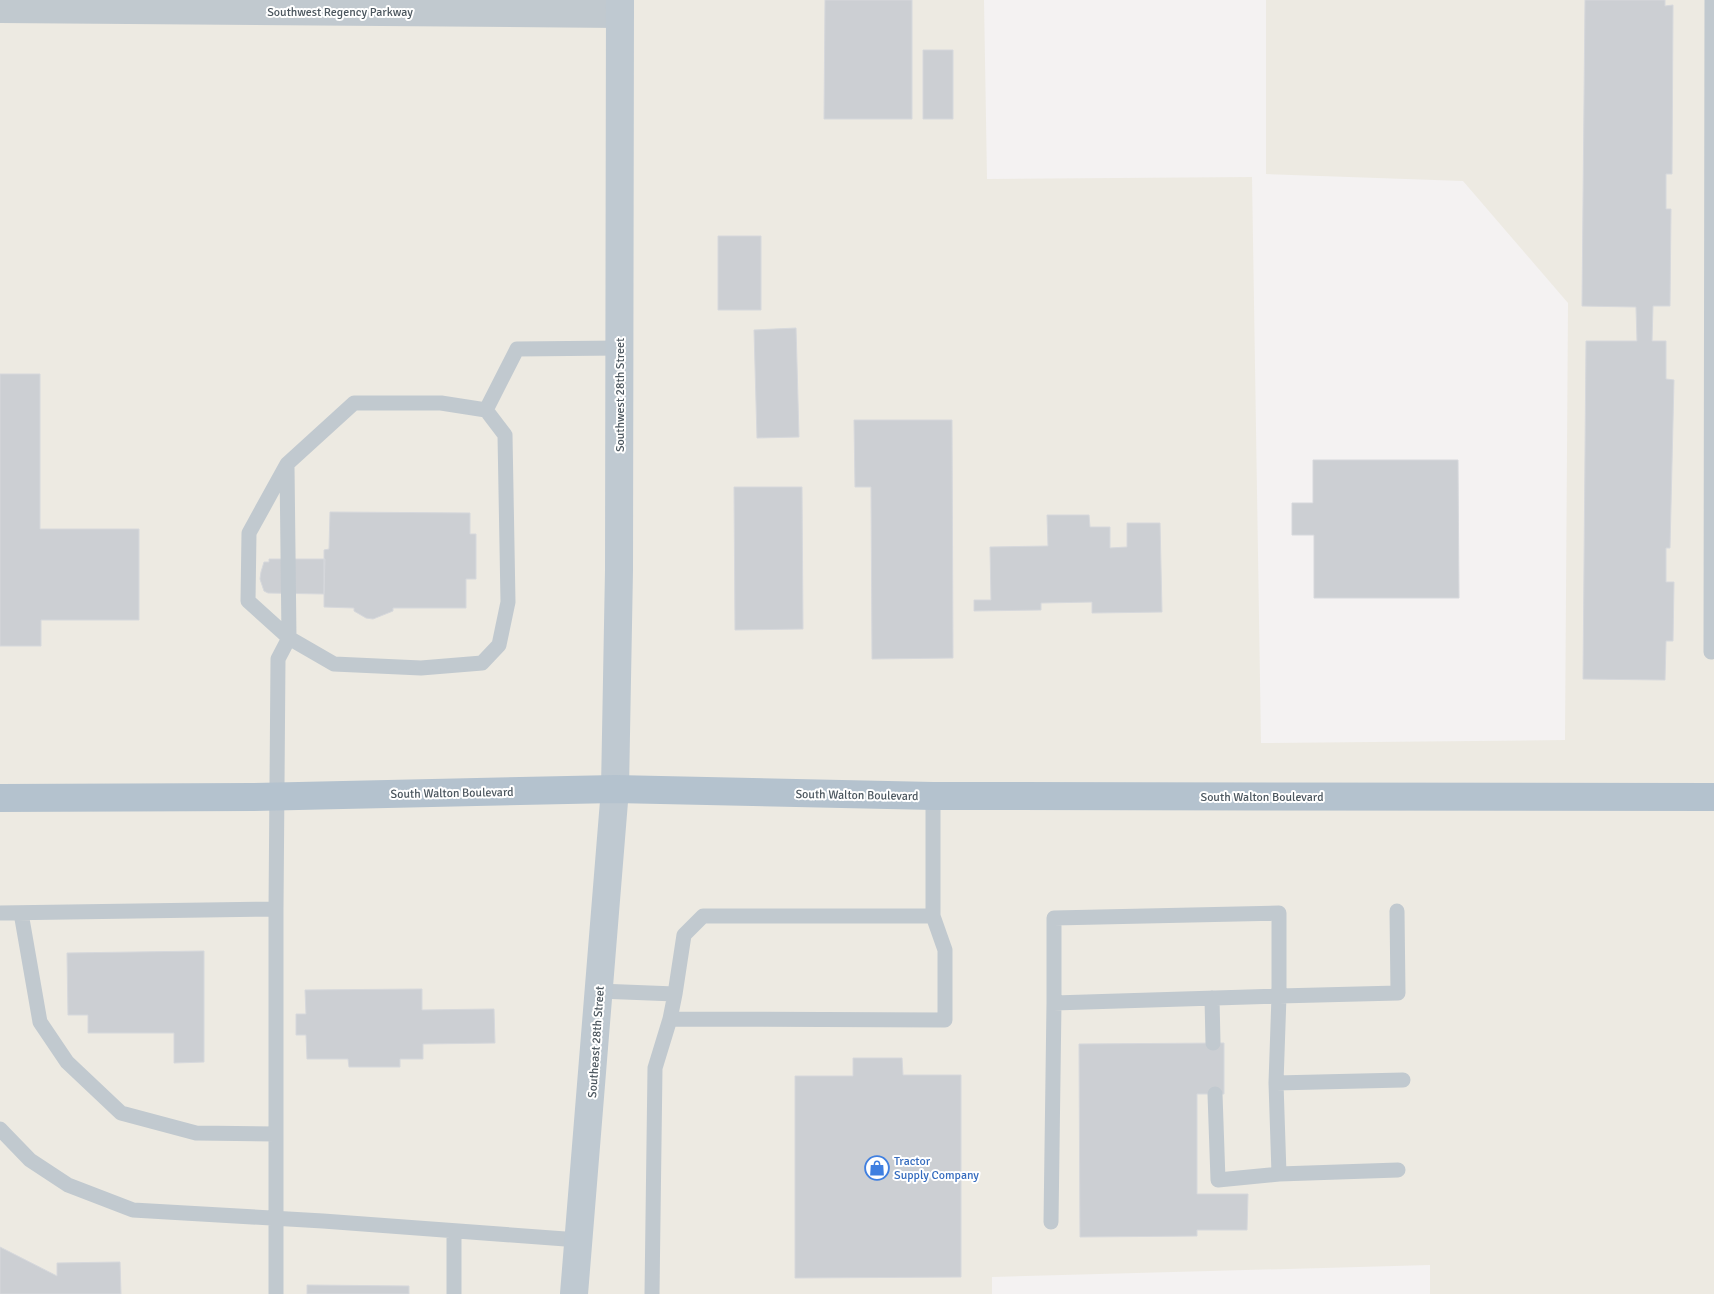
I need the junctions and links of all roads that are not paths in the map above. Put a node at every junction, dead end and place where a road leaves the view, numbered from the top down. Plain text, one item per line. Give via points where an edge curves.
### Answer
1 (1712, 0) edge
2 (94, 5) edge
3 (299, 6) edge
4 (620, 7) edge
5 (0, 9) edge
6 (1713, 135) edge
7 (620, 348) junction
8 (486, 410) junction
9 (288, 464) junction
10 (1713, 512) edge
11 (289, 638) junction
12 (1711, 652) dead end
13 (615, 789) junction
14 (933, 796) junction
15 (277, 797) junction
16 (1714, 797) edge
17 (0, 798) edge
18 (276, 909) junction
19 (1397, 911) dead end
20 (0, 913) edge
21 (21, 913) junction
22 (933, 916) junction
23 (599, 991) junction
24 (675, 994) junction
25 (1279, 996) junction
26 (1212, 998) junction
27 (1054, 1003) junction
28 (670, 1018) junction
29 (1213, 1043) dead end
30 (1403, 1080) dead end
31 (1276, 1083) junction
32 (1215, 1094) dead end
33 (0, 1129) edge
34 (275, 1134) junction
35 (1398, 1170) dead end
36 (1279, 1174) junction
37 (275, 1219) junction
38 (1051, 1222) dead end
39 (454, 1231) junction
40 (579, 1240) junction
41 (276, 1294) edge
42 (454, 1294) edge
43 (574, 1294) edge
44 (652, 1294) edge

1 - 6 lane
2 - 3 street, Southwest Regency Parkway
2 - 5 street, Southwest Regency Parkway
3 - 4 street, Southwest Regency Parkway
4 - 7 street, Southwest 28th Street
6 - 10 lane
7 - 8 lane via 518,349
7 - 13 street, Southwest 28th Street
8 - 9 lane via 441,403 354,404
8 - 11 lane via 505,435 508,602 499,645 482,662 421,668 334,664
9 - 11 lane
9 - 11 lane via 249,533 248,601
10 - 12 lane
11 - 15 lane via 278,659
13 - 14 main road, South Walton Boulevard
13 - 15 main road, South Walton Boulevard
13 - 23 street, Southeast 28th Street
14 - 16 main road, South Walton Boulevard
14 - 22 lane
15 - 17 main road, South Walton Boulevard
15 - 18 lane
18 - 21 lane
18 - 34 lane
19 - 25 lane via 1398,993
20 - 21 lane
21 - 34 lane via 40,1022 67,1062 121,1113 196,1133
22 - 24 lane via 703,916 684,935
22 - 28 lane via 945,950 945,1020
23 - 24 lane
23 - 40 street, Southeast 28th Street
24 - 28 lane
25 - 26 lane
25 - 27 lane via 1279,913 1054,918
25 - 31 lane
26 - 27 lane
26 - 29 lane
27 - 38 lane
28 - 44 lane via 655,1068
30 - 31 lane
31 - 36 lane
32 - 36 lane via 1218,1180
33 - 37 lane via 30,1160 68,1185 133,1210
34 - 37 lane
35 - 36 lane
37 - 39 lane
37 - 41 lane
39 - 40 lane
39 - 42 lane
40 - 43 street, Southeast 28th Street

